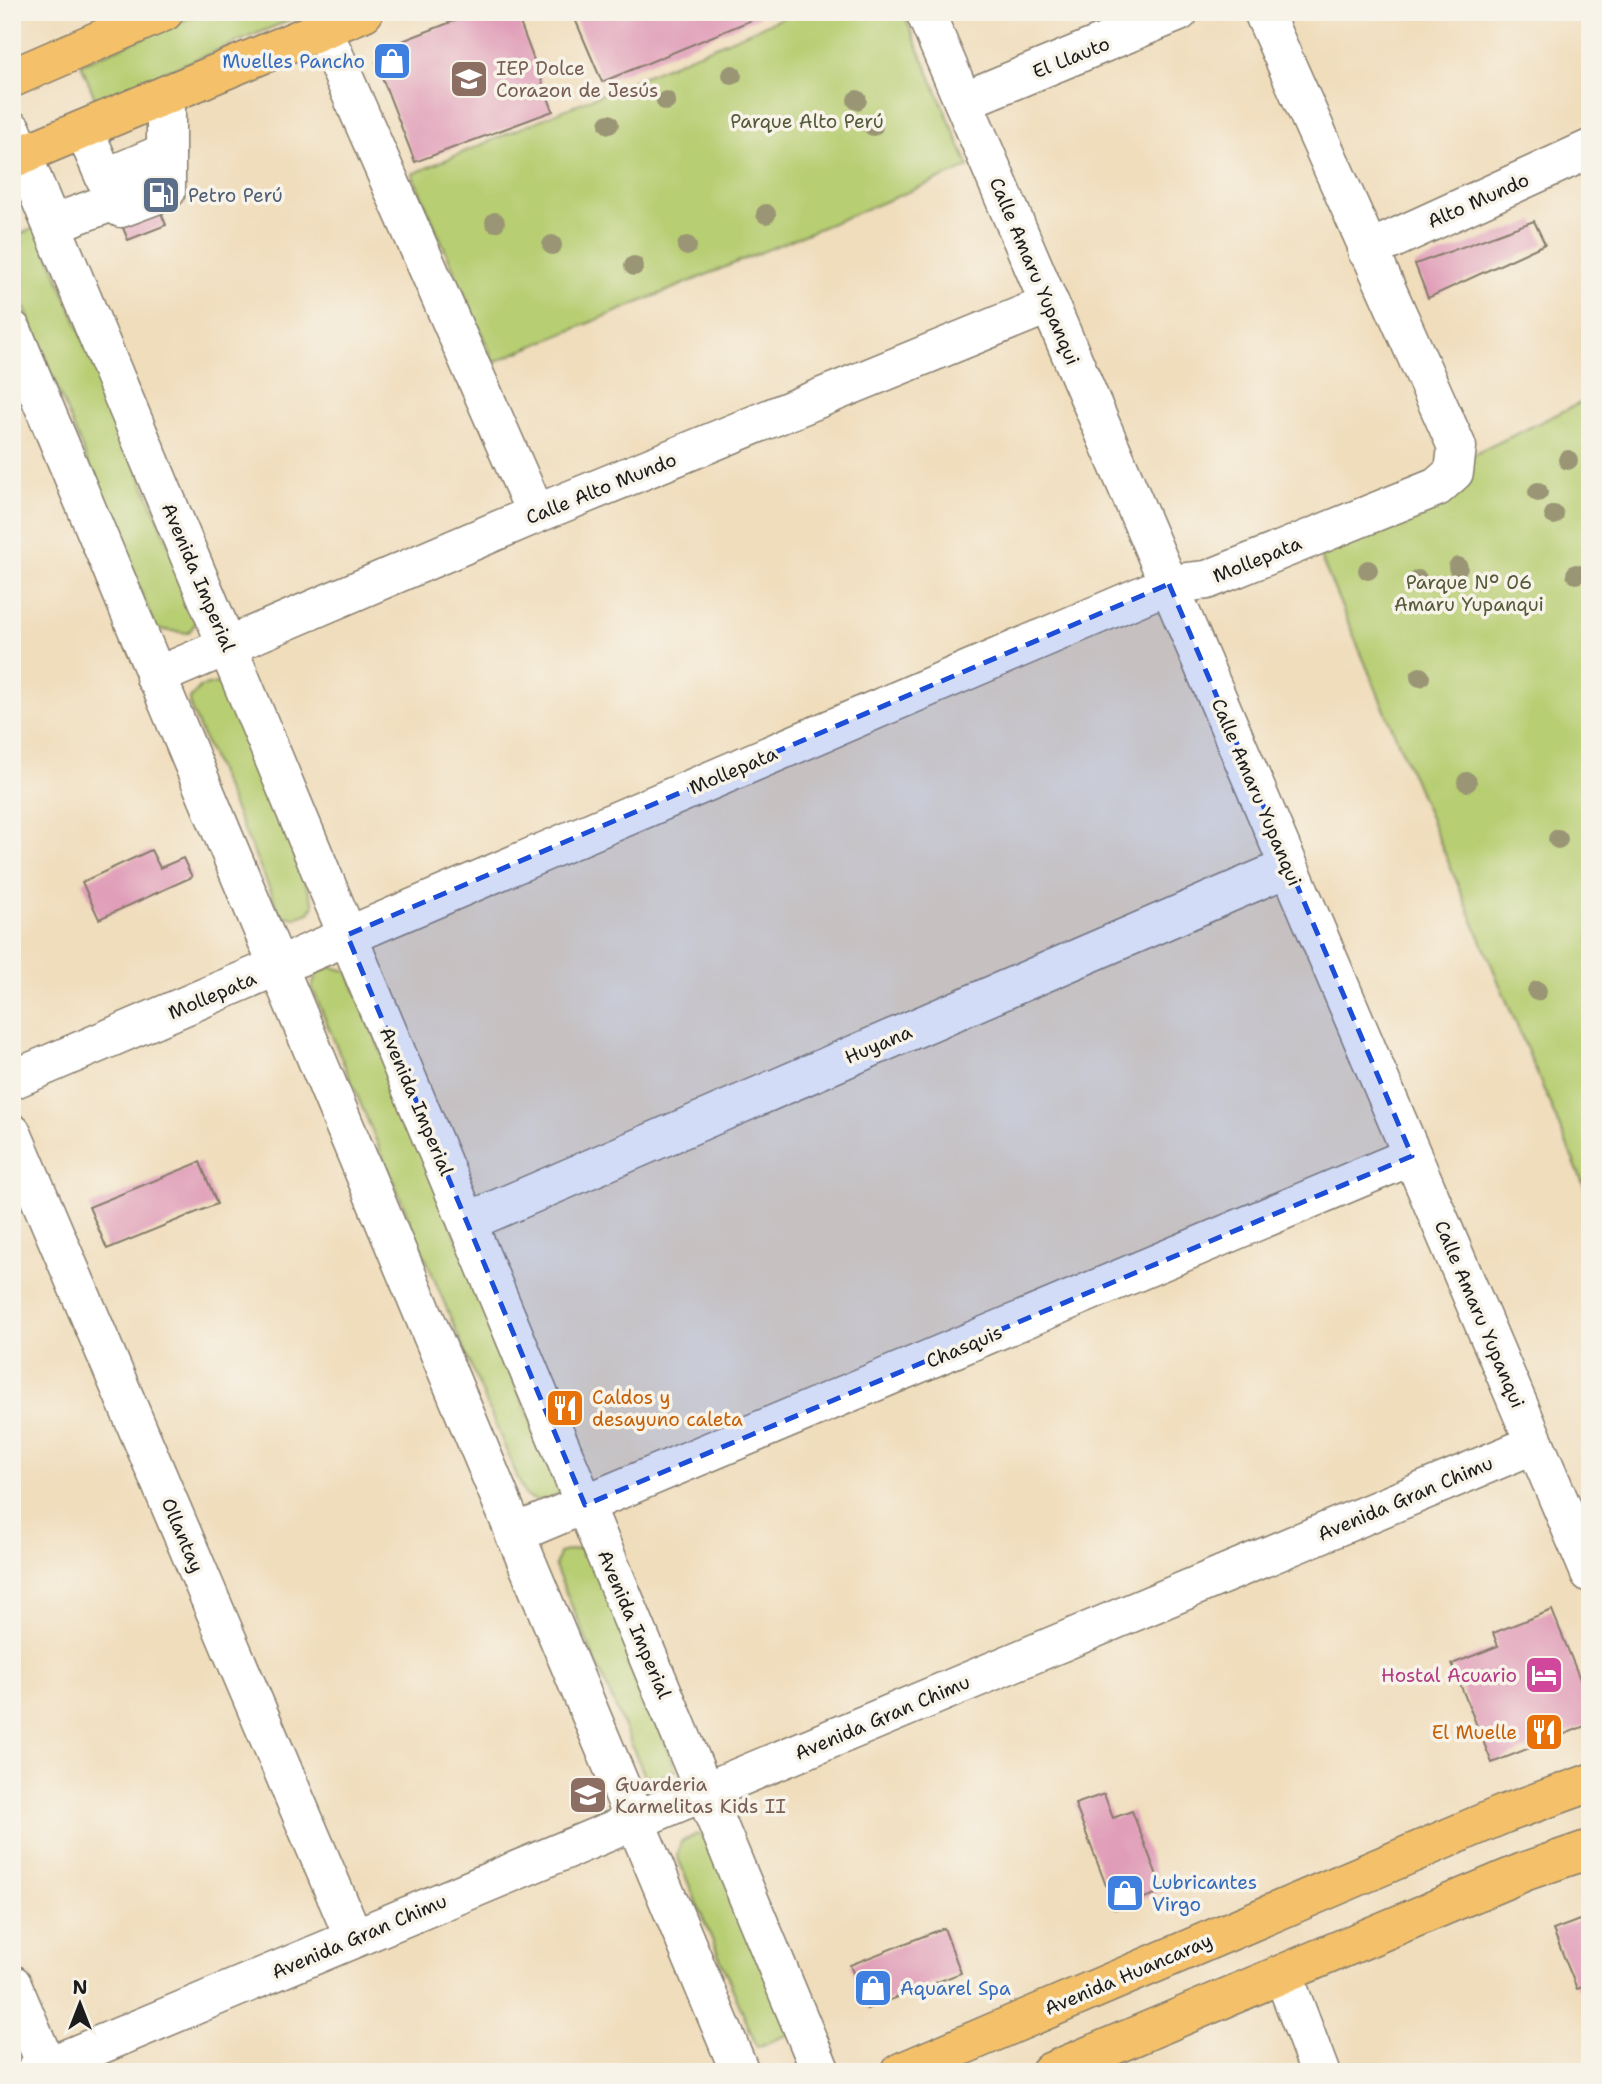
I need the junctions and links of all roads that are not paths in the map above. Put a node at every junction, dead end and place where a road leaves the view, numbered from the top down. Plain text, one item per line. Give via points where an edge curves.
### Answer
1 (164, 12) edge
2 (364, 12) edge
3 (925, 12) edge
4 (1179, 12) edge
5 (1263, 12) edge
6 (323, 30) junction
7 (12, 78) edge
8 (166, 95) junction
9 (963, 101) junction
10 (84, 130) junction
11 (16, 148) edge
12 (1590, 149) edge
13 (110, 190) junction
14 (52, 224) junction
15 (1367, 251) junction
16 (1049, 304) junction
17 (12, 330) edge
18 (537, 514) junction
19 (1169, 584) junction
20 (227, 646) junction
21 (155, 677) junction
22 (1289, 867) junction
23 (347, 934) junction
24 (276, 967) junction
25 (12, 1080) edge
26 (12, 1133) edge
27 (1412, 1156) junction
28 (467, 1222) junction
29 (1535, 1444) junction
30 (585, 1505) junction
31 (514, 1534) junction
32 (1590, 1573) edge
33 (1590, 1783) edge
34 (704, 1792) junction
35 (634, 1821) junction
36 (1590, 1849) edge
37 (354, 1938) junction
38 (1283, 1974) junction
39 (12, 1984) edge
40 (41, 2069) edge
41 (740, 2072) edge
42 (821, 2072) edge
43 (901, 2072) edge
44 (1051, 2072) edge
45 (1320, 2072) edge

1 - 7 main road
2 - 6 main road
3 - 9 street, Calle Amaru Yupanqui
4 - 9 street, El Llauto
5 - 15 street
6 - 8 main road
6 - 18 street
8 - 10 main road
8 - 13 street via 166,191 121,208
9 - 16 street, Calle Amaru Yupanqui
10 - 11 main road
10 - 13 street
11 - 14 street, Avenida Imperial
12 - 15 street, Alto Mundo
13 - 14 street
14 - 20 street, Avenida Imperial
15 - 19 street, Mollepata via 1457,447 1454,471 1437,487 1207,580
16 - 18 street, Calle Alto Mundo
16 - 19 street, Calle Amaru Yupanqui
17 - 21 street
18 - 20 street, Calle Alto Mundo
19 - 22 street, Calle Amaru Yupanqui
19 - 23 street, Mollepata
20 - 21 street, Calle Alto Mundo
20 - 23 street, Avenida Imperial
21 - 24 street
22 - 27 street, Calle Amaru Yupanqui
22 - 28 street, Huyana
23 - 24 street, Mollepata
23 - 28 street, Avenida Imperial
24 - 25 street, Mollepata
24 - 31 street
26 - 37 street, Ollantay
27 - 29 street, Calle Amaru Yupanqui
27 - 30 street, Chasquis
28 - 30 street, Avenida Imperial
29 - 32 street, Calle Amaru Yupanqui
29 - 34 street, Avenida Gran Chimu
30 - 31 street, Chasquis
30 - 34 street, Avenida Imperial
31 - 35 street
33 - 43 main road, Avenida Huancaray via 1504,1814
34 - 35 street, Avenida Gran Chimu
34 - 42 street, Avenida Imperial
35 - 37 street, Avenida Gran Chimu
35 - 41 street
36 - 38 main road via 1526,1871
37 - 40 street, Avenida Gran Chimu
38 - 44 main road
38 - 45 street
39 - 40 street

